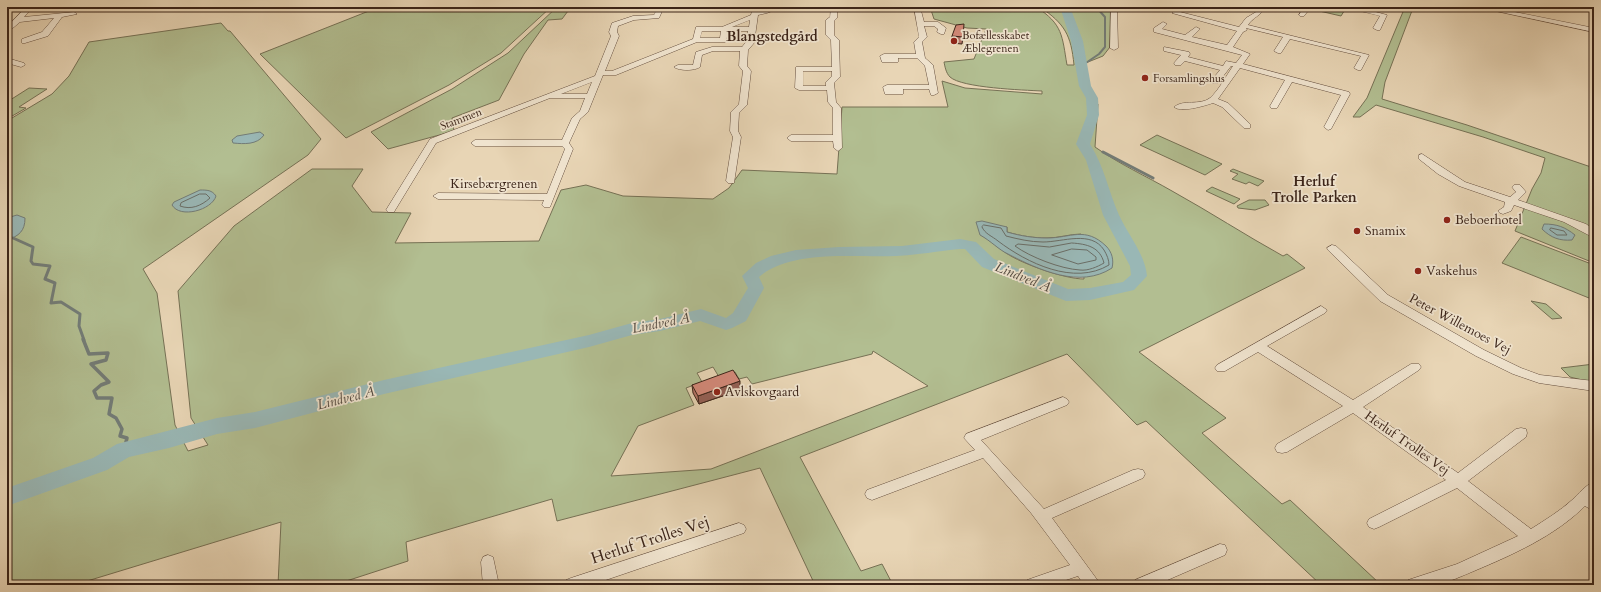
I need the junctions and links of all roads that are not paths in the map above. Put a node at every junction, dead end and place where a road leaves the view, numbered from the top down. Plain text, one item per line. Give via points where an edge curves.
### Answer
1 (30, 7) edge
2 (129, 7) edge
3 (133, 7) edge
4 (661, 7) edge
5 (779, 7) edge
6 (834, 7) edge
7 (917, 7) edge
8 (1114, 7) edge
9 (1262, 7) edge
10 (1308, 7) edge
11 (1347, 7) edge
12 (1480, 7) edge
13 (1178, 10) dead end
14 (755, 12) edge
15 (74, 14) dead end
16 (1302, 15) dead end
17 (59, 16) junction
18 (18, 20) junction
19 (921, 24) junction
20 (1163, 24) dead end
21 (1244, 28) junction
22 (1377, 28) dead end
23 (752, 29) junction
24 (1196, 29) dead end
25 (722, 30) junction
26 (1594, 30) edge
27 (7, 31) edge
28 (941, 32) dead end
29 (1288, 36) junction
30 (1187, 37) junction
31 (696, 40) junction
32 (25, 41) dead end
33 (744, 48) junction
34 (1114, 48) dead end
35 (1229, 48) junction
36 (1167, 49) dead end
37 (1278, 51) dead end
38 (894, 56) dead end
39 (921, 56) junction
40 (7, 60) edge
41 (1228, 64) junction
42 (21, 65) dead end
43 (1239, 66) junction
44 (678, 67) dead end
45 (1358, 68) dead end
46 (836, 69) junction
47 (600, 75) junction
48 (1290, 79) junction
49 (1215, 81) dead end
50 (899, 87) dead end
51 (831, 88) junction
52 (549, 96) junction
53 (591, 96) junction
54 (1213, 100) junction
55 (1274, 106) dead end
56 (1178, 107) dead end
57 (1247, 126) dead end
58 (1328, 127) dead end
59 (791, 138) dead end
60 (838, 138) junction
61 (475, 143) dead end
62 (565, 143) junction
63 (838, 148) dead end
64 (1422, 157) dead end
65 (731, 181) dead end
66 (1517, 187) dead end
67 (438, 196) dead end
68 (1510, 202) junction
69 (391, 210) dead end
70 (1503, 211) dead end
71 (1594, 235) edge
72 (1332, 248) dead end
73 (1321, 310) dead end
74 (1258, 346) junction
75 (1415, 367) dead end
76 (1221, 368) dead end
77 (1594, 386) edge
78 (1063, 402) dead end
79 (1354, 406) junction
80 (1521, 433) dead end
81 (1282, 448) dead end
82 (985, 452) junction
83 (1138, 474) dead end
84 (1459, 480) junction
85 (872, 494) dead end
86 (1591, 497) edge
87 (1042, 516) junction
88 (1374, 524) dead end
89 (739, 529) dead end
90 (1530, 537) junction
91 (1220, 550) dead end
92 (488, 562) dead end
93 (1081, 568) junction
94 (491, 585) edge
95 (571, 585) edge
96 (1032, 585) edge
97 (1093, 585) edge
98 (1140, 585) edge
99 (1413, 585) edge

1 - 18 street
2 - 3 street
4 - 47 street, Kirsebærgrenen via 656,17 632,18 615,25 615,36
5 - 14 street, Stammen via 765,12
6 - 46 street via 833,18 830,20 830,35 835,40
7 - 19 street
8 - 34 street
9 - 21 street via 1259,13 1248,19
10 - 16 street
11 - 22 street via 1384,15
12 - 26 street
13 - 21 street via 1175,13
14 - 23 street
14 - 25 street, Stammen
15 - 17 street
17 - 18 street
17 - 32 street via 45,34
18 - 27 street
19 - 28 street via 938,25 942,28
19 - 39 street via 923,37 918,42
20 - 30 street via 1157,30
21 - 29 street
21 - 35 street
23 - 25 street, Stammen
23 - 33 street via 750,42
24 - 30 street
25 - 31 street, Stammen via 699,29
25 - 31 street, Stammen via 722,40
29 - 37 street
29 - 45 street via 1365,54
30 - 35 street
31 - 47 street, Stammen via 613,73
33 - 44 street via 712,49 699,54 696,68
33 - 65 street via 743,66 747,71 743,105 736,112 734,131 737,137
35 - 43 street via 1246,54
36 - 41 street via 1186,54 1180,61
38 - 39 street
39 - 50 street via 929,65 933,90
40 - 42 street
41 - 43 street
41 - 49 street
43 - 48 street
43 - 54 street
46 - 51 street via 836,77 830,82
46 - 51 street via 799,69 799,88
47 - 52 street, Stammen
47 - 53 street, Kirsebærgrenen
48 - 55 street
48 - 58 street via 1346,94
51 - 60 street via 832,102 838,108
52 - 53 street, Stammen
52 - 69 street, Stammen via 433,141
53 - 62 street, Kirsebærgrenen via 584,112 576,118
54 - 56 street via 1200,105
54 - 57 street via 1225,106
59 - 60 street
60 - 63 street
61 - 62 street
62 - 67 street, Kirsebærgrenen via 569,149 548,201
64 - 68 street via 1451,179
66 - 68 street via 1521,192
68 - 70 street via 1508,209
68 - 71 street via 1568,220
72 - 77 street, Peter Willemoes Vej via 1384,298 1480,353 1539,379
73 - 74 street
74 - 76 street
74 - 79 street, Herluf Trolles Vej
75 - 79 street, Herluf Trolles Vej
78 - 82 street via 971,438
79 - 81 street, Herluf Trolles Vej
79 - 84 street, Herluf Trolles Vej
80 - 84 street, Herluf Trolles Vej
82 - 85 street
82 - 87 street
83 - 87 street
84 - 88 street, Herluf Trolles Vej
84 - 90 street, Herluf Trolles Vej
86 - 90 street
87 - 93 street
89 - 95 street, Herluf Trolles Vej
90 - 99 street via 1463,569
91 - 98 street
92 - 94 street
93 - 96 street
93 - 97 street

